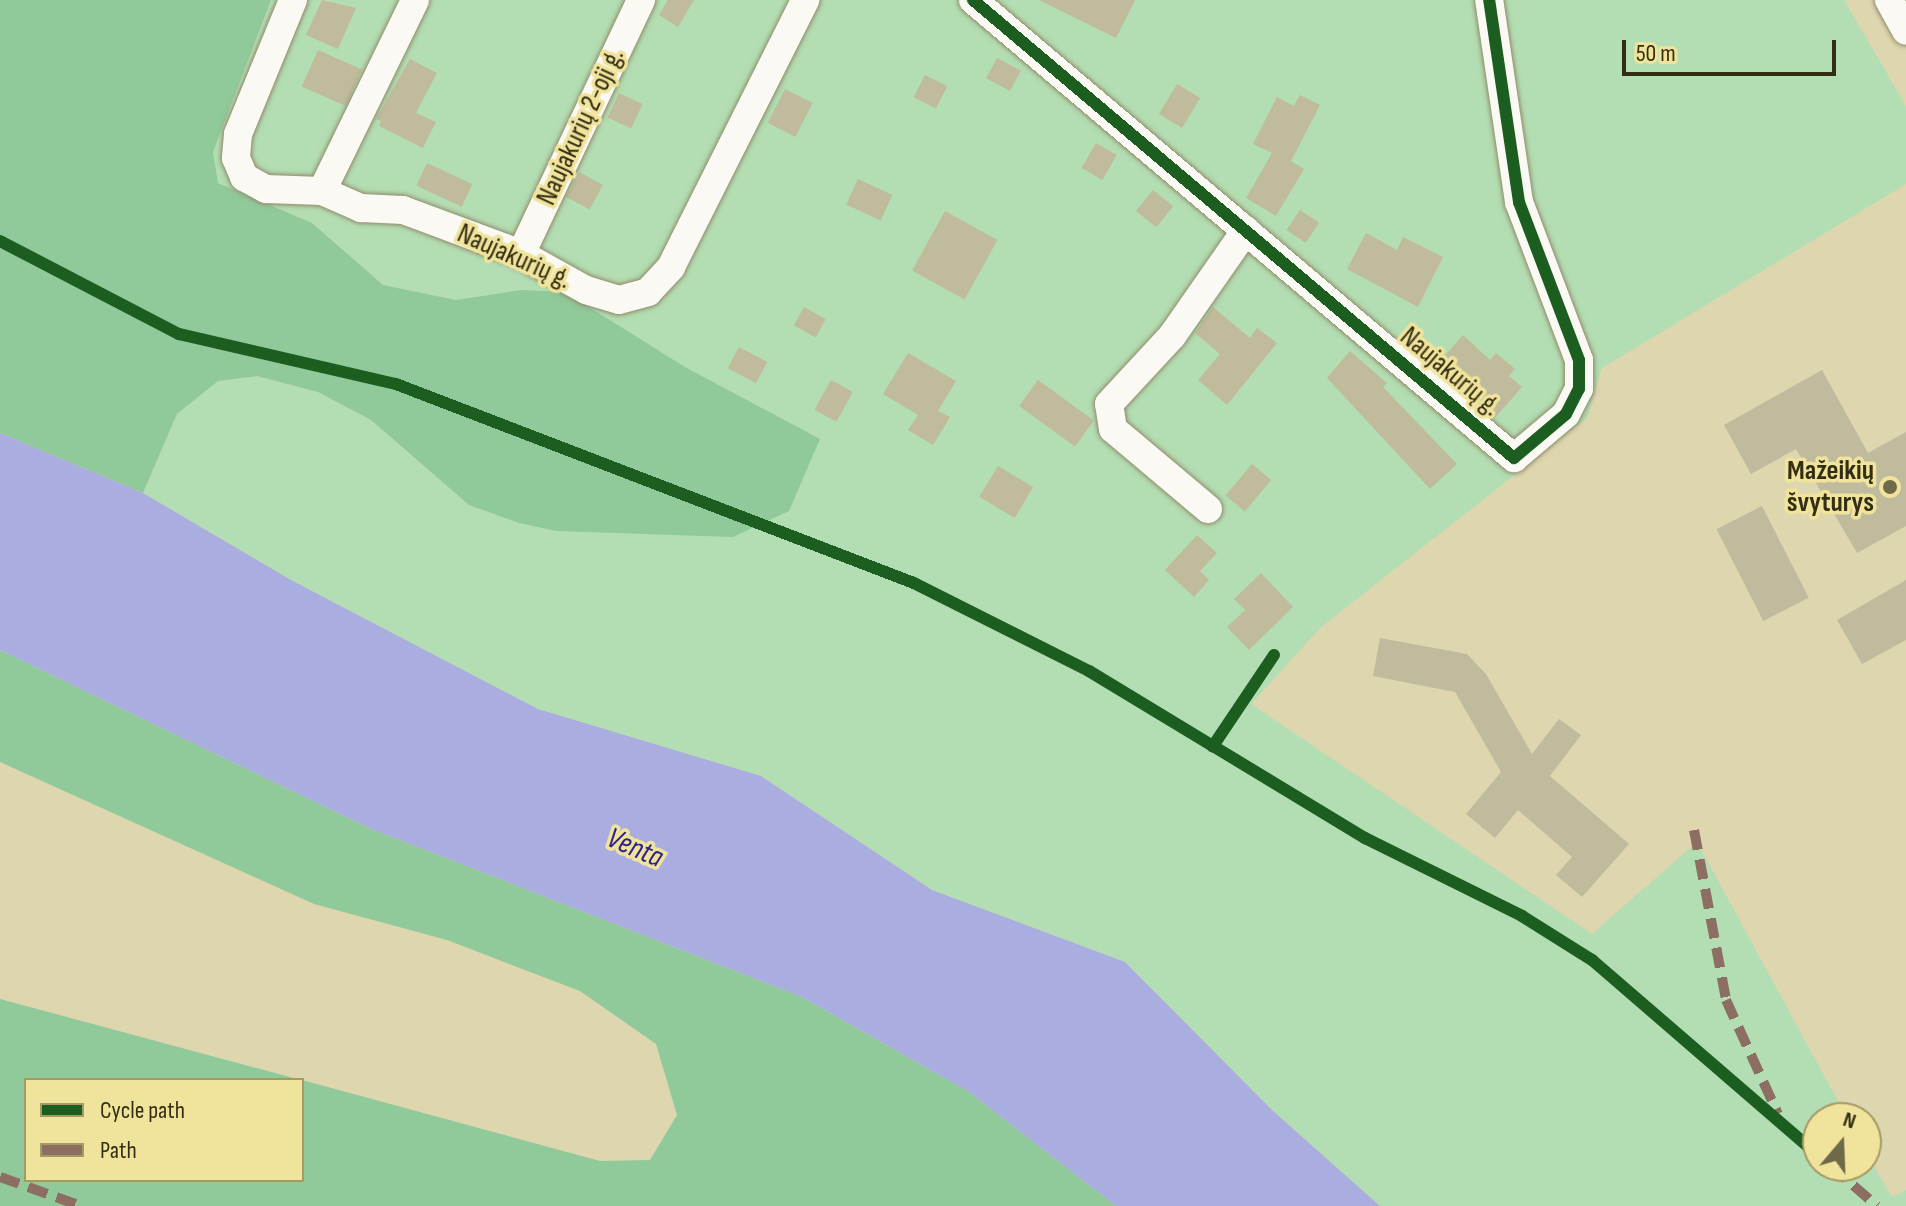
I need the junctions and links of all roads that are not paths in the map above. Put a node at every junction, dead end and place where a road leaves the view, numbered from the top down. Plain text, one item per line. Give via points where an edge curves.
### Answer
1 (293, 0) edge
2 (415, 0) edge
3 (641, 0) edge
4 (805, 0) edge
5 (973, 0) edge
6 (1489, 0) edge
7 (1889, 0) edge
8 (1906, 31) edge
9 (322, 191) junction
10 (1246, 230) junction
11 (521, 254) junction
12 (1208, 509) dead end

1 - 9 street, Naujakurių g. via 238,134 236,158 244,177 266,189
2 - 9 street
3 - 11 street, Naujakurių 2-oji g.
4 - 11 street, Naujakurių g. via 671,267 648,292 619,300 586,290
5 - 10 street, Naujakurių g.
6 - 10 street, Naujakurių g. via 1519,202 1579,360 1579,389 1566,414 1514,458
7 - 8 street
9 - 11 street, Naujakurių g. via 361,208 403,210
10 - 12 street via 1172,336 1109,404 1113,429

